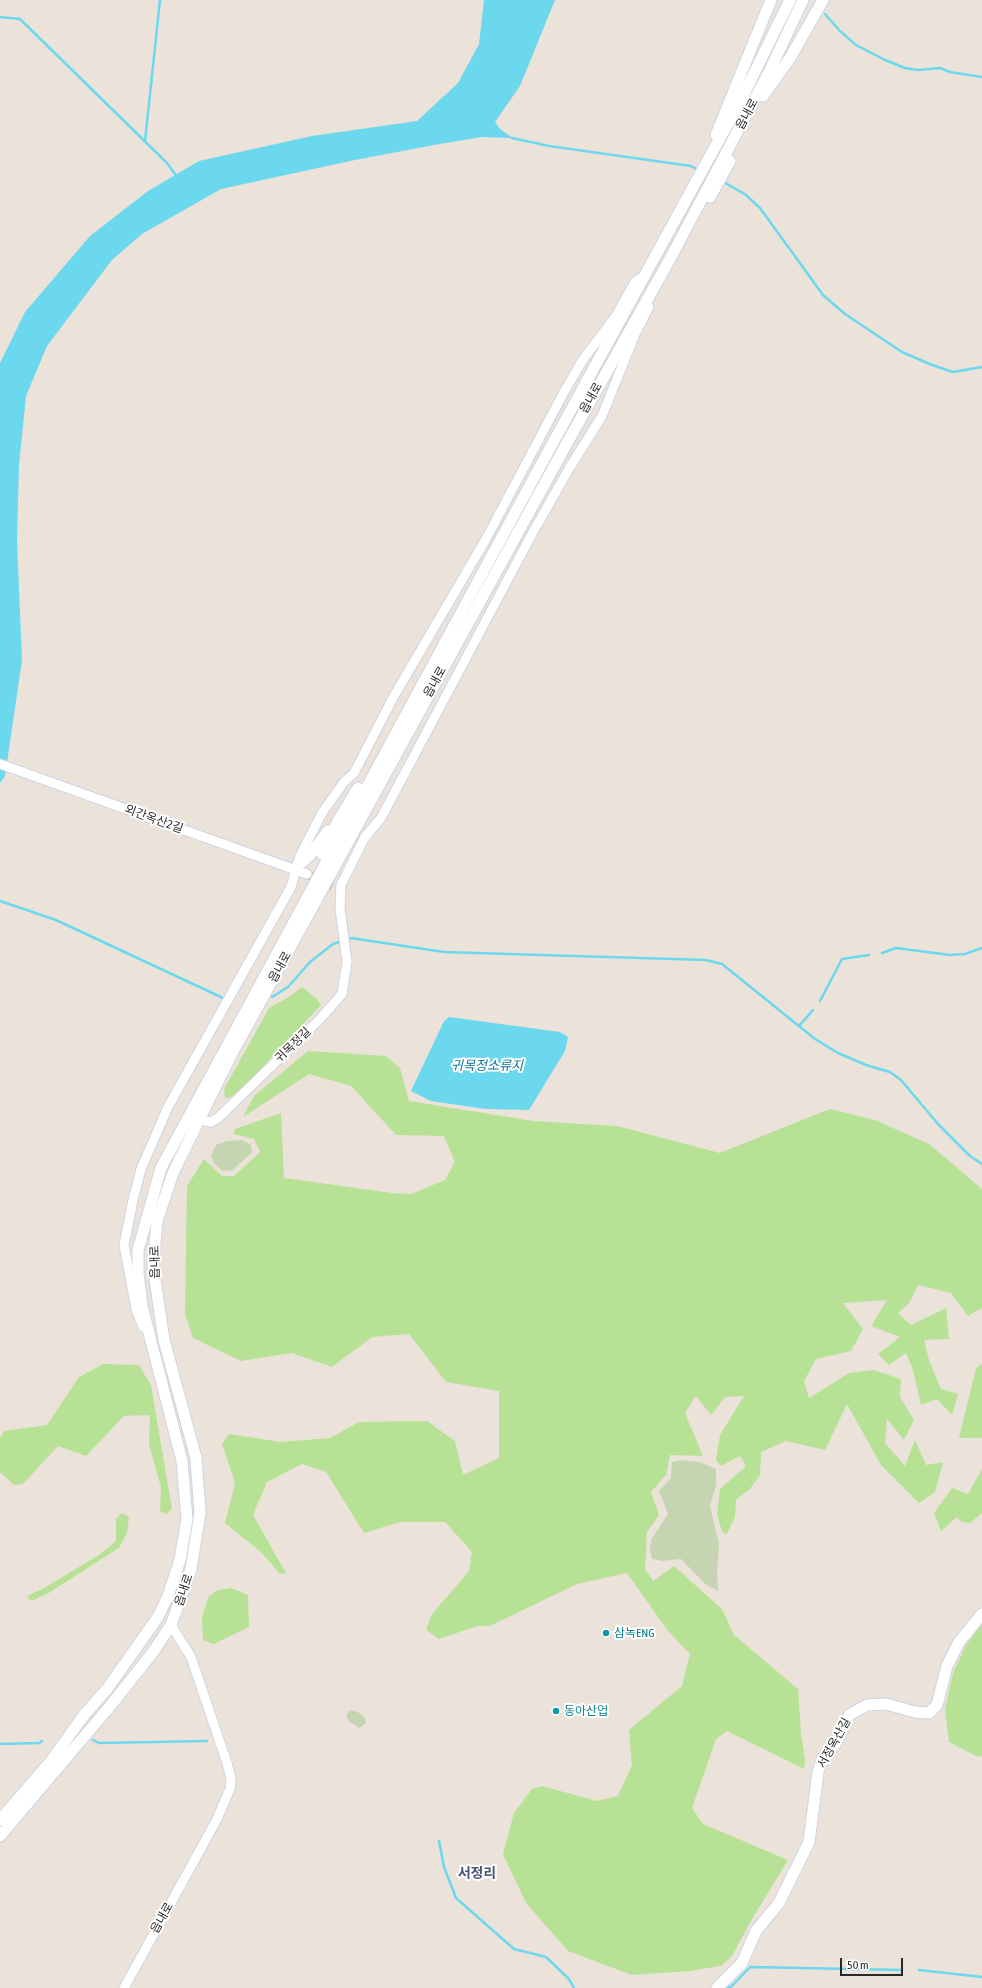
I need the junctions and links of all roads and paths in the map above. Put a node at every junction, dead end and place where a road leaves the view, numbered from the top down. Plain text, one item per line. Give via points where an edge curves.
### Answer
1 (771, 0) edge
2 (790, 0) edge
3 (803, 0) edge
4 (822, 0) edge
5 (714, 150) junction
6 (678, 243) junction
7 (645, 275) junction
8 (0, 764) edge
9 (371, 778) junction
10 (339, 819) junction
11 (298, 866) junction
12 (311, 878) junction
13 (195, 1116) junction
14 (156, 1358) junction
15 (982, 1614) edge
16 (158, 1617) junction
17 (170, 1625) junction
18 (0, 1820) edge
19 (0, 1836) edge
20 (124, 1988) edge
21 (717, 1988) edge

1 - 5 street via 717,129
2 - 5 street, 읍내로
3 - 6 street, 읍내로 via 769,72
4 - 6 street via 790,58 768,87 721,179
5 - 7 street, 읍내로
6 - 13 street, 읍내로 via 230,1057
6 - 13 street, 귀목정길 via 664,279 635,334 602,416 533,532 380,818 365,836 336,890 347,962 342,994 332,1007 218,1118 211,1122
7 - 9 street, 읍내로
7 - 11 street via 635,282 616,316 582,361 486,539 394,696 354,774 344,782 322,813 305,845
8 - 11 street, 외간옥산2길
9 - 10 street via 360,787
9 - 12 street, 읍내로
10 - 11 street
10 - 12 street
11 - 12 street, 외간옥산2길
11 - 14 street via 291,887 168,1107 141,1169 124,1245 136,1309
12 - 13 street, 읍내로
13 - 14 street, 읍내로 via 160,1168 138,1250 142,1306
13 - 17 street, 읍내로 via 157,1221 153,1250 164,1340 196,1458 199,1486 200,1513 191,1568
14 - 16 street, 읍내로 via 182,1460 187,1519 180,1560
15 - 21 street, 서정옥산길 via 959,1642 947,1666 937,1705 929,1713 914,1712 886,1704 867,1705 849,1715 836,1742 822,1760 818,1772 809,1842 779,1903 756,1932 742,1963
16 - 17 street
16 - 18 street, 읍내로 via 107,1689
17 - 19 street via 137,1673
17 - 20 street, 읍내로 via 191,1657 227,1763 230,1789 216,1821

